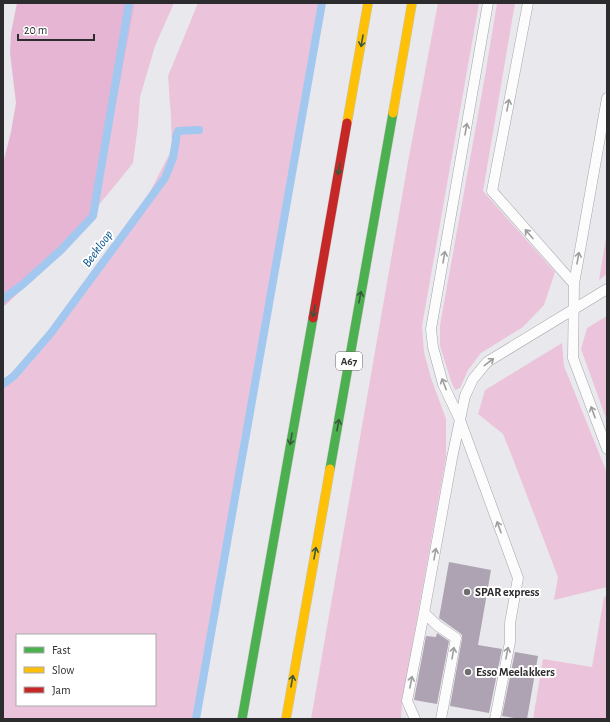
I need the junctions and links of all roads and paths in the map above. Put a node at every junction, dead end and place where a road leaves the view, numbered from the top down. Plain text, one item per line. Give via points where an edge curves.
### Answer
1 (368, 3) edge
2 (412, 3) edge
3 (488, 3) edge
4 (528, 3) edge
5 (607, 98) edge
6 (574, 284) junction
7 (607, 290) edge
8 (573, 310) junction
9 (460, 420) junction
10 (607, 449) edge
11 (424, 613) junction
12 (242, 719) edge
13 (286, 719) edge
14 (415, 719) edge
15 (441, 719) edge
16 (495, 719) edge

1 -> 12 highway
13 -> 2 highway, A67
9 -> 3 lane via 443,384 431,329
6 -> 4 lane via 492,191
6 -> 5 lane
6 - 8 lane
7 - 8 lane
9 -> 8 lane via 465,396 473,379 487,362
10 -> 8 lane via 573,358
11 -> 9 lane
16 -> 9 lane via 510,642 510,623 518,578
14 -> 11 lane via 408,701
15 -> 11 lane via 456,638

